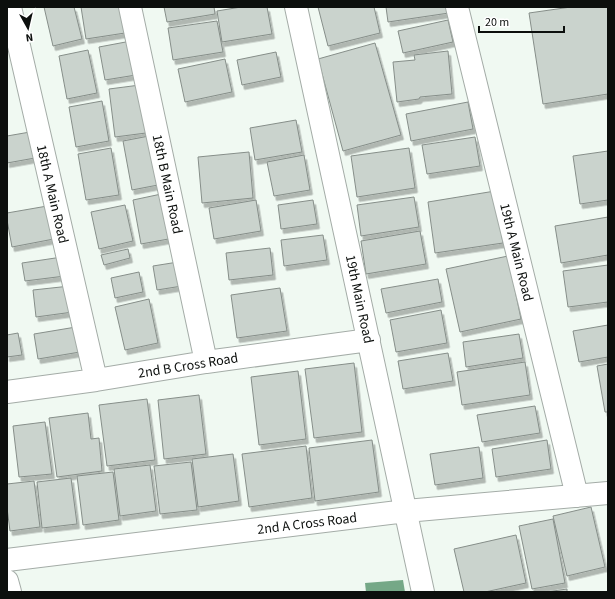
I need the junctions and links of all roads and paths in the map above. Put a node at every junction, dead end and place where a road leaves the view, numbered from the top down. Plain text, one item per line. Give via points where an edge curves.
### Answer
1 (10, 7) edge
2 (130, 7) edge
3 (296, 7) edge
4 (457, 7) edge
5 (369, 340) junction
6 (206, 362) junction
7 (96, 380) junction
8 (7, 392) edge
9 (608, 493) edge
10 (577, 496) junction
11 (406, 511) junction
12 (7, 560) edge
13 (7, 581) edge
14 (10, 592) edge
15 (423, 592) edge

1 - 7 street, 18th A Main Road
2 - 6 street, 18th B Main Road
3 - 5 street, 19th Main Road
4 - 10 street, 19th A Main Road
5 - 6 street, 2nd B Cross Road
5 - 11 street, 19th Main Road
6 - 7 street, 2nd B Cross Road
7 - 8 street, 2nd B Cross Road
9 - 10 street, 2nd A Cross Road
10 - 11 street, 2nd A Cross Road
11 - 12 street, 2nd A Cross Road
11 - 15 street, 19th Main Road
13 - 14 street

